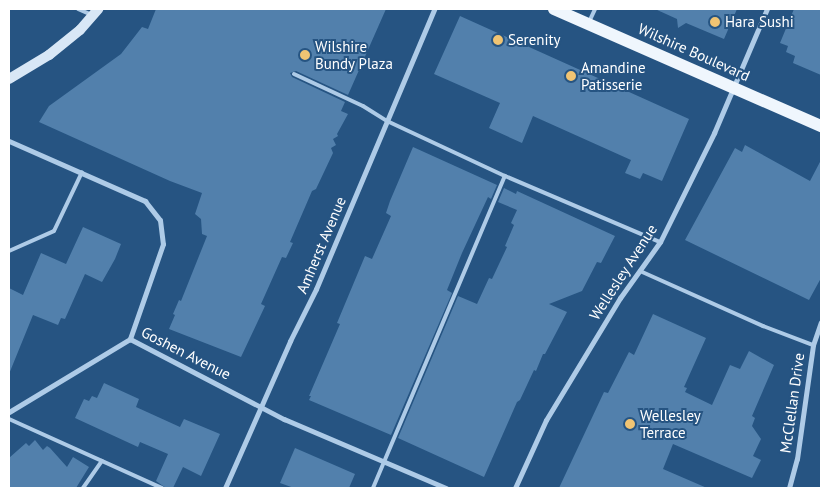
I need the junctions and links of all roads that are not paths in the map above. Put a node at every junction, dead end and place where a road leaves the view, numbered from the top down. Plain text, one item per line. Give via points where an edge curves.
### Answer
1 (78, 9) edge
2 (434, 9) edge
3 (554, 9) edge
4 (596, 9) edge
5 (767, 9) edge
6 (95, 12) edge
7 (588, 24) junction
8 (294, 74) dead end
9 (9, 79) edge
10 (733, 87) junction
11 (387, 121) junction
12 (821, 126) edge
13 (9, 141) edge
14 (82, 172) junction
15 (505, 176) junction
16 (660, 242) junction
17 (9, 251) edge
18 (640, 271) junction
19 (821, 322) edge
20 (130, 339) junction
21 (813, 345) junction
22 (262, 407) junction
23 (9, 412) edge
24 (9, 419) edge
25 (102, 461) junction
26 (384, 463) junction
27 (83, 488) edge
28 (162, 488) edge
29 (225, 488) edge
30 (373, 488) edge
31 (446, 488) edge
32 (515, 488) edge
33 (788, 488) edge

1 - 6 lane
2 - 11 street, Amherst Avenue
3 - 7 main road, Wilshire Boulevard
4 - 7 lane
5 - 10 street, Wellesley Avenue
6 - 9 street via 80,30
7 - 10 main road, Wilshire Boulevard
8 - 11 lane via 363,106
10 - 12 main road, Wilshire Boulevard
10 - 16 street, Wellesley Avenue
11 - 15 lane
11 - 22 street, Amherst Avenue
13 - 14 street, Goshen Avenue
14 - 17 lane via 54,231
14 - 20 street, Goshen Avenue via 145,201 160,220 163,244
15 - 16 lane
15 - 26 lane
16 - 18 street, Wellesley Avenue
18 - 21 lane
18 - 32 street, Wellesley Avenue via 620,298 546,420
19 - 21 street, McClellan Drive
20 - 22 street, Goshen Avenue
20 - 23 street
21 - 33 street, McClellan Drive via 797,459
22 - 26 street, Goshen Avenue
22 - 29 street, Amherst Avenue
24 - 25 lane
25 - 27 lane
25 - 28 lane
26 - 30 lane
26 - 31 street, Goshen Avenue

